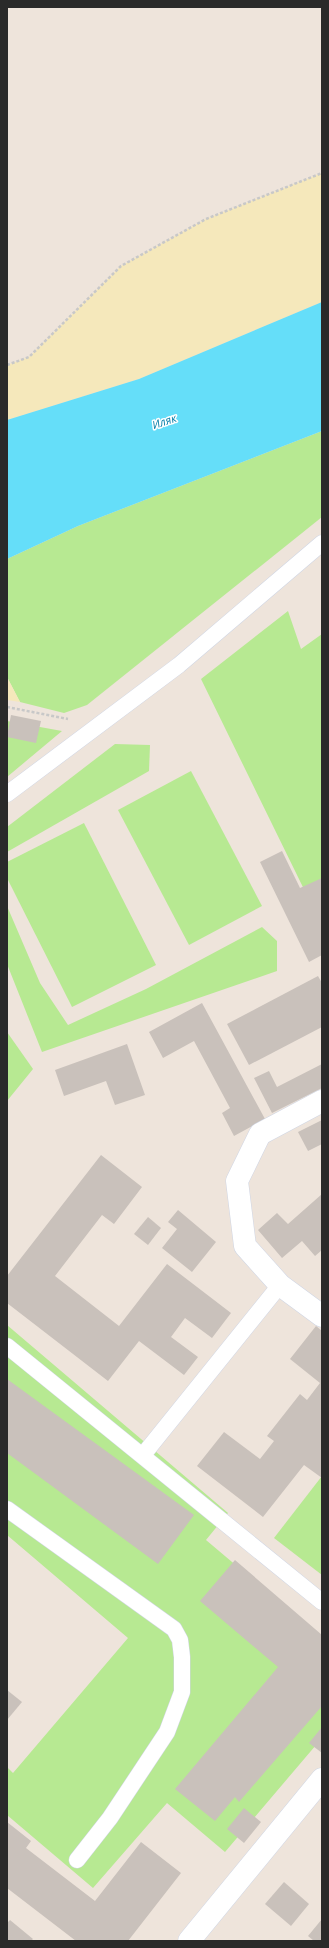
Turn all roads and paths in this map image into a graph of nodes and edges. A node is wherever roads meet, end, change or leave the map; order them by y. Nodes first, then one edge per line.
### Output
1 (322, 173) edge
2 (7, 365) edge
3 (322, 543) edge
4 (7, 707) edge
5 (98, 725) junction
6 (7, 794) edge
7 (322, 1101) edge
8 (280, 1285) junction
9 (322, 1316) edge
10 (7, 1346) edge
11 (143, 1455) junction
12 (7, 1509) edge
13 (322, 1602) edge
14 (322, 1779) edge
15 (77, 1860) dead end
16 (189, 1941) edge

1 - 2 path
3 - 5 lane
4 - 5 path
5 - 6 lane
7 - 8 street
8 - 9 street
8 - 11 lane
10 - 11 lane
11 - 13 lane
12 - 15 lane
14 - 16 street

